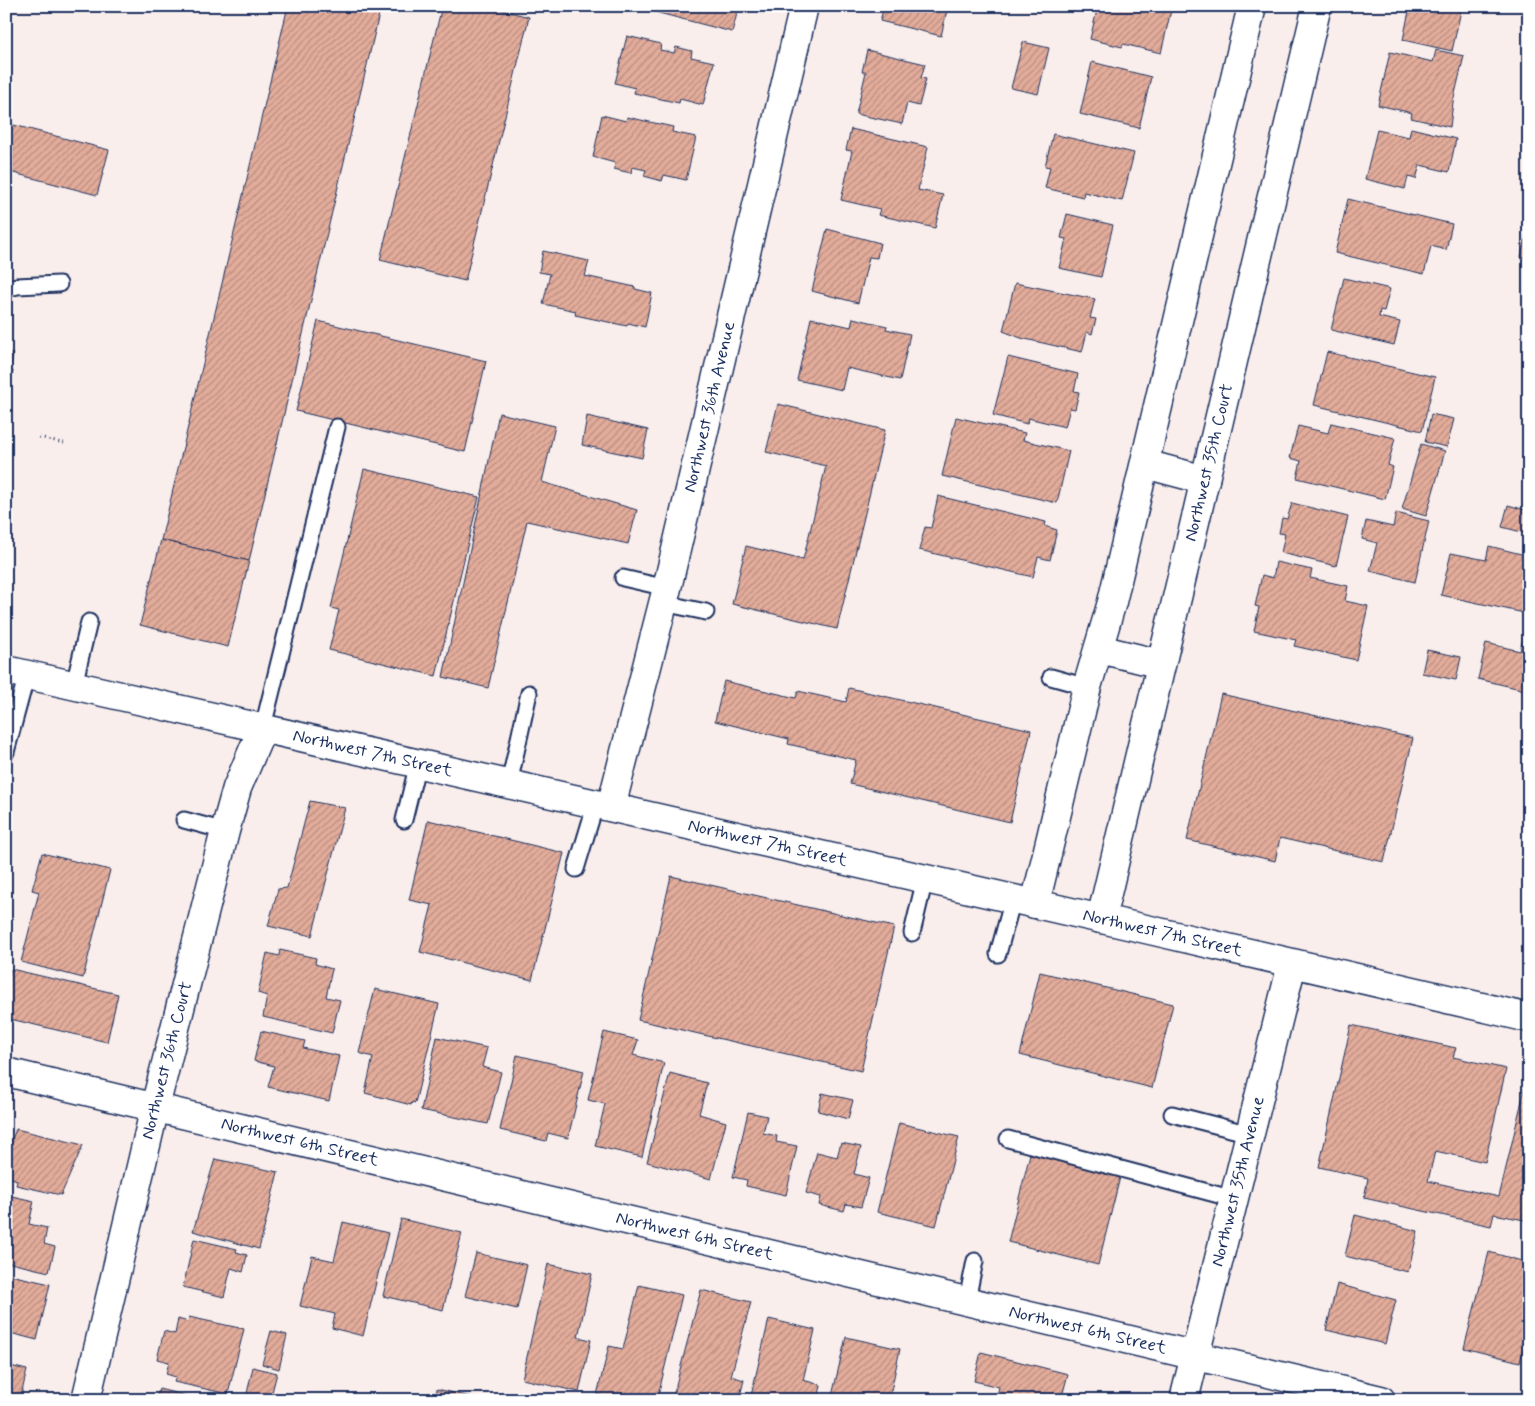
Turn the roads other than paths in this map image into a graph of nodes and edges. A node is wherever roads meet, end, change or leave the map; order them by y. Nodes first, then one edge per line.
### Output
1 (804, 6) edge
2 (1252, 6) edge
3 (1316, 6) edge
4 (59, 284) dead end
5 (6, 289) edge
6 (337, 427) dead end
7 (1145, 464) junction
8 (1205, 480) junction
9 (623, 578) dead end
10 (665, 596) junction
11 (706, 612) dead end
12 (89, 622) dead end
13 (1098, 649) junction
14 (1161, 664) junction
15 (17, 672) edge
16 (1051, 677) dead end
17 (74, 685) junction
18 (1087, 687) junction
19 (528, 693) dead end
20 (263, 728) junction
21 (6, 752) edge
22 (418, 763) junction
23 (509, 784) junction
24 (603, 805) junction
25 (184, 820) dead end
26 (404, 820) dead end
27 (225, 830) junction
28 (576, 869) dead end
29 (925, 879) junction
30 (1024, 901) junction
31 (1101, 919) junction
32 (912, 934) dead end
33 (998, 954) dead end
34 (1292, 964) junction
35 (1529, 1018) edge
36 (6, 1072) edge
37 (155, 1107) junction
38 (1172, 1114) dead end
39 (1250, 1134) junction
40 (1008, 1139) dead end
41 (1234, 1199) junction
42 (975, 1261) dead end
43 (967, 1300) junction
44 (1195, 1356) junction
45 (86, 1400) edge
46 (1184, 1400) edge
47 (1382, 1400) edge

1 - 10 street, Northwest 36th Avenue
2 - 7 street
3 - 8 street, Northwest 35th Court
4 - 5 lane
6 - 20 lane
7 - 8 street
7 - 13 street
8 - 14 street, Northwest 35th Court
9 - 10 lane
10 - 11 lane
10 - 24 street, Northwest 36th Avenue
12 - 17 lane
13 - 14 street
13 - 18 street
14 - 31 street, Northwest 35th Court
15 - 17 street, Northwest 7th Street
15 - 21 lane
16 - 18 lane
17 - 20 street, Northwest 7th Street
18 - 30 street
19 - 23 lane
20 - 22 street, Northwest 7th Street
20 - 27 street, Northwest 36th Court
22 - 23 street, Northwest 7th Street
22 - 26 lane
23 - 24 street, Northwest 7th Street
24 - 28 lane
24 - 29 street, Northwest 7th Street
25 - 27 lane
27 - 37 street, Northwest 36th Court
29 - 30 street, Northwest 7th Street
29 - 32 lane
30 - 31 street, Northwest 7th Street
30 - 33 lane
31 - 34 street, Northwest 7th Street
34 - 35 street, Northwest 7th Street
34 - 39 street, Northwest 35th Avenue
36 - 37 street, Northwest 6th Street
37 - 43 street, Northwest 6th Street
37 - 45 street, Northwest 36th Court
38 - 39 lane
39 - 41 street, Northwest 35th Avenue
40 - 41 lane
41 - 44 street, Northwest 35th Avenue
42 - 43 lane
43 - 44 street, Northwest 6th Street
44 - 46 street, Northwest 35th Avenue
44 - 47 street, Northwest 6th Street

